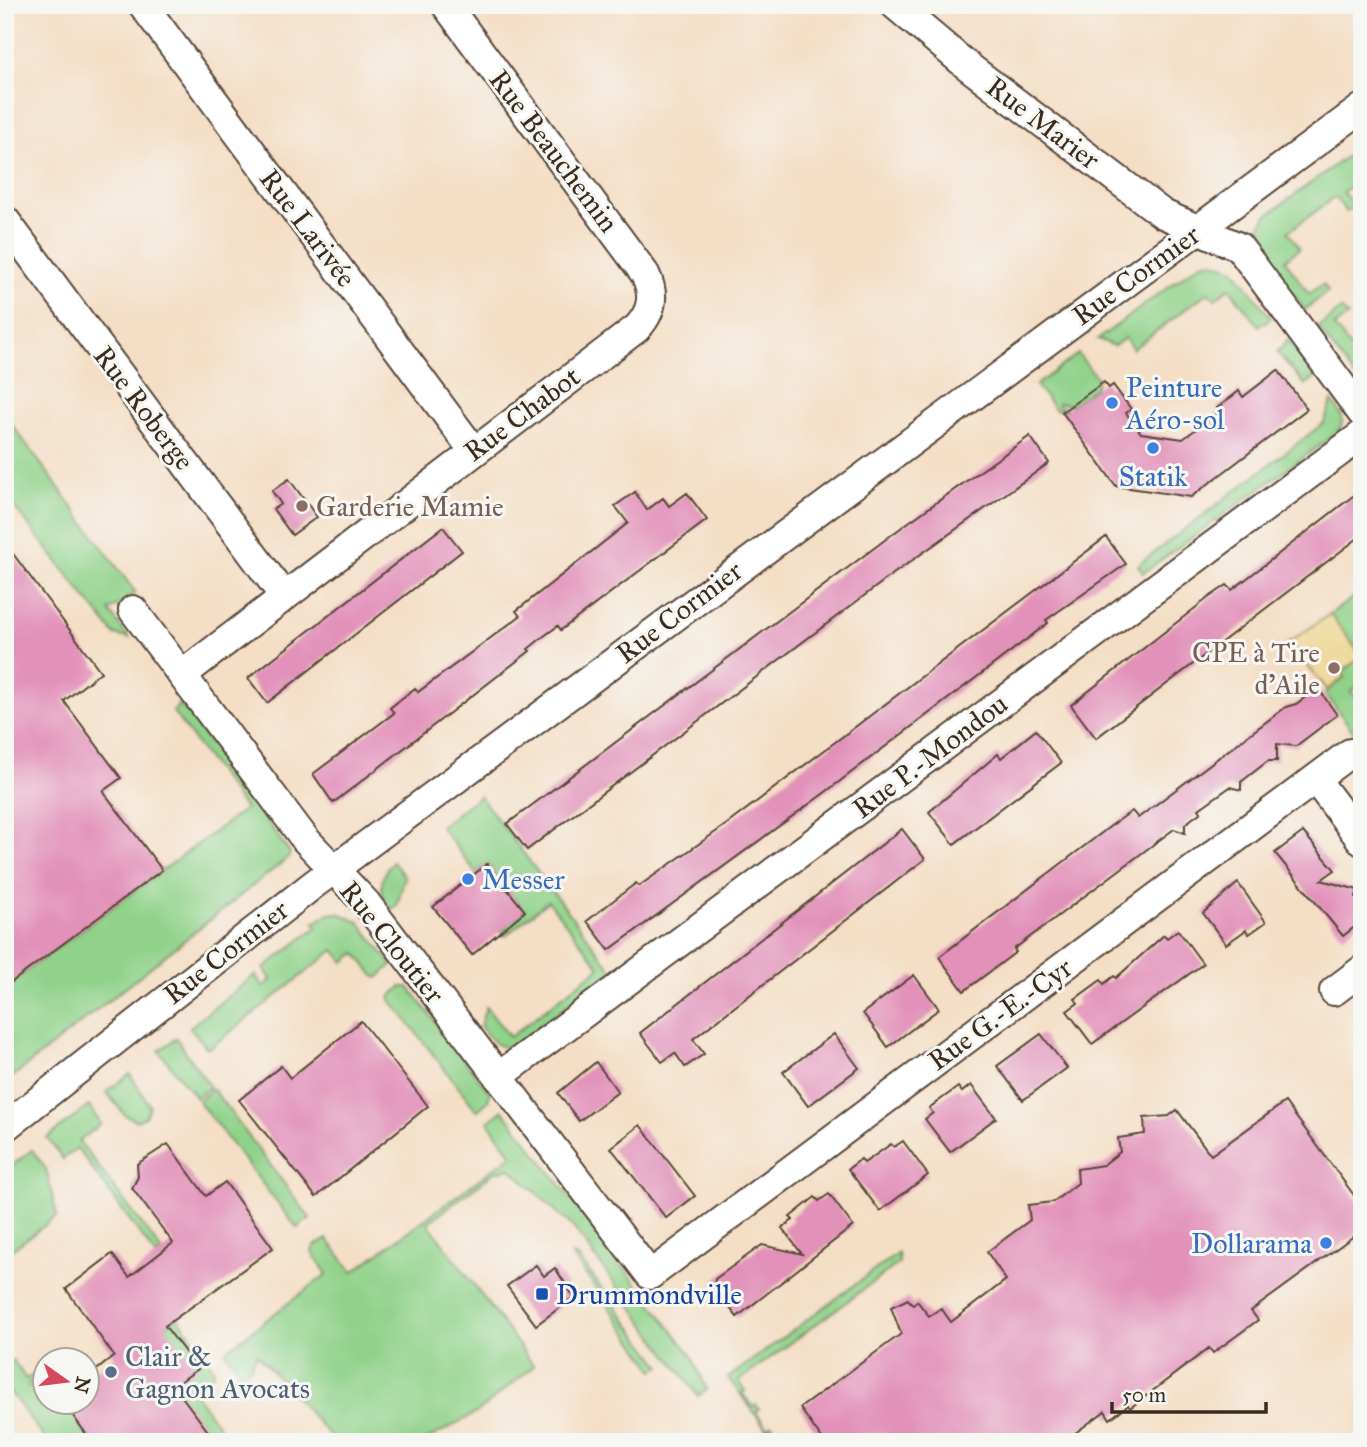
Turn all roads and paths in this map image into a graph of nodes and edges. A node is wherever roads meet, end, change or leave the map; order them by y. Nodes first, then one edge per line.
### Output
1 (143, 5) edge
2 (446, 5) edge
3 (895, 5) edge
4 (1362, 108) edge
5 (5, 220) edge
6 (1198, 230) junction
7 (652, 301) joint
8 (1362, 413) edge
9 (1362, 435) edge
10 (473, 450) junction
11 (283, 595) junction
12 (133, 610) dead end
13 (183, 674) junction
14 (1350, 753) dead end
15 (1316, 779) junction
16 (1362, 841) edge
17 (333, 870) junction
18 (1362, 970) edge
19 (1334, 991) dead end
20 (498, 1077) junction
21 (5, 1127) edge
22 (650, 1275) joint

1 - 10 street, Rue Larivée
2 - 7 street, Rue Beauchemin
3 - 6 street, Rue Marier
4 - 6 street, Rue Cormier
5 - 11 street, Rue Roberge
6 - 8 street, Rue Marier
6 - 17 street, Rue Cormier
7 - 10 street, Rue Chabot
9 - 20 street, Rue P.-Mondou
10 - 11 street, Rue Chabot
11 - 13 street, Rue Chabot
12 - 13 street, Rue Cloutier
13 - 17 street, Rue Cloutier
14 - 15 street, Rue G.-E.-Cyr
15 - 16 street
15 - 22 street, Rue G.-E.-Cyr
17 - 20 street, Rue Cloutier
17 - 21 street, Rue Cormier
18 - 19 street
20 - 22 street, Rue Cloutier

